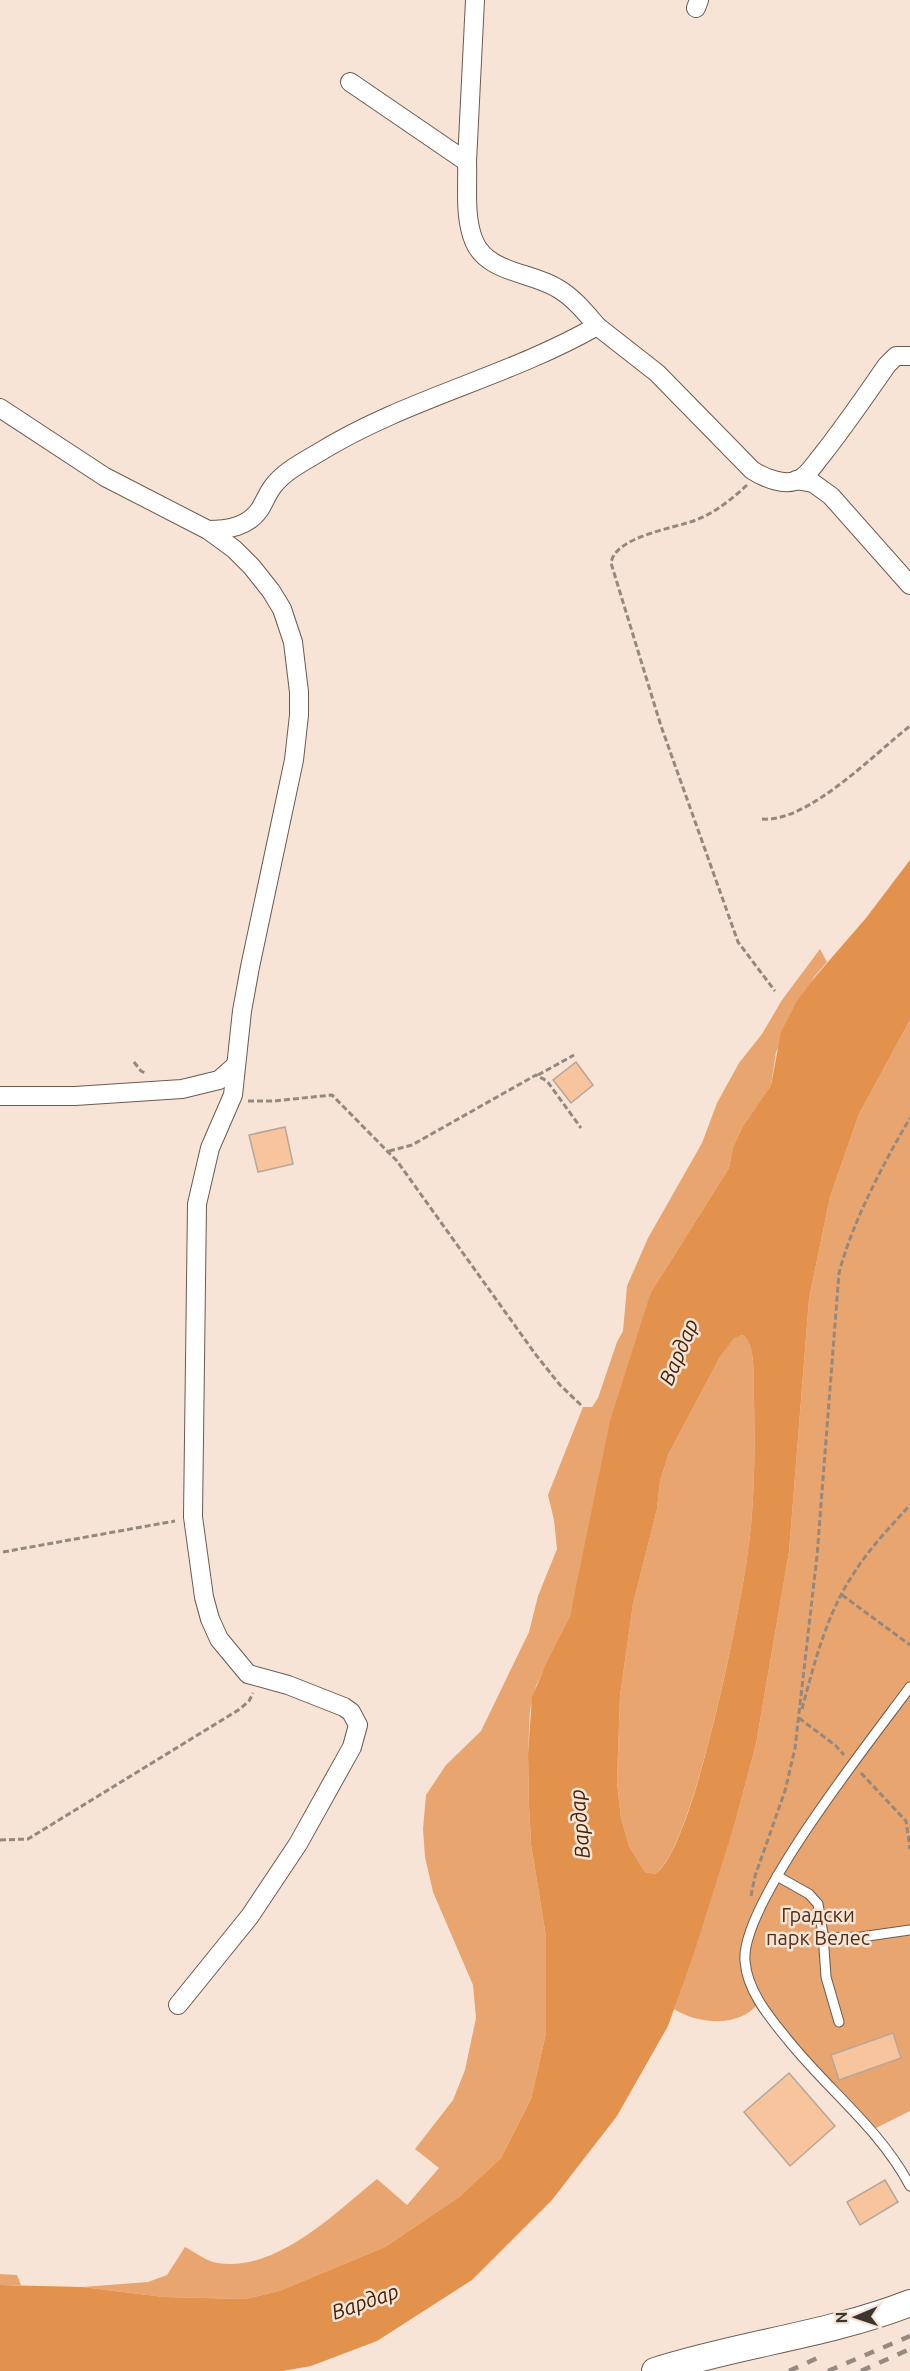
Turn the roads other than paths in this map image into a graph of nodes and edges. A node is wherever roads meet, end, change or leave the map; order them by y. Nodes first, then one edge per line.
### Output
1 (475, 0) edge
2 (350, 82) dead end
3 (467, 162) junction
4 (597, 326) junction
5 (910, 356) edge
6 (0, 408) edge
7 (796, 480) junction
8 (207, 530) junction
9 (910, 585) edge
10 (236, 1065) junction
11 (0, 1096) edge
12 (910, 1688) edge
13 (777, 1876) junction
14 (910, 1930) edge
15 (824, 1938) junction
16 (178, 2005) dead end
17 (839, 2022) dead end
18 (910, 2186) edge
19 (910, 2302) edge
20 (655, 2371) edge

1 - 3 street
2 - 3 street
3 - 4 street
4 - 7 street
4 - 8 street
5 - 7 street
6 - 8 street
7 - 9 street
8 - 10 street
10 - 11 street
10 - 16 street
12 - 13 lane
13 - 15 lane
13 - 18 lane
14 - 15 lane
15 - 17 lane
19 - 20 main road

